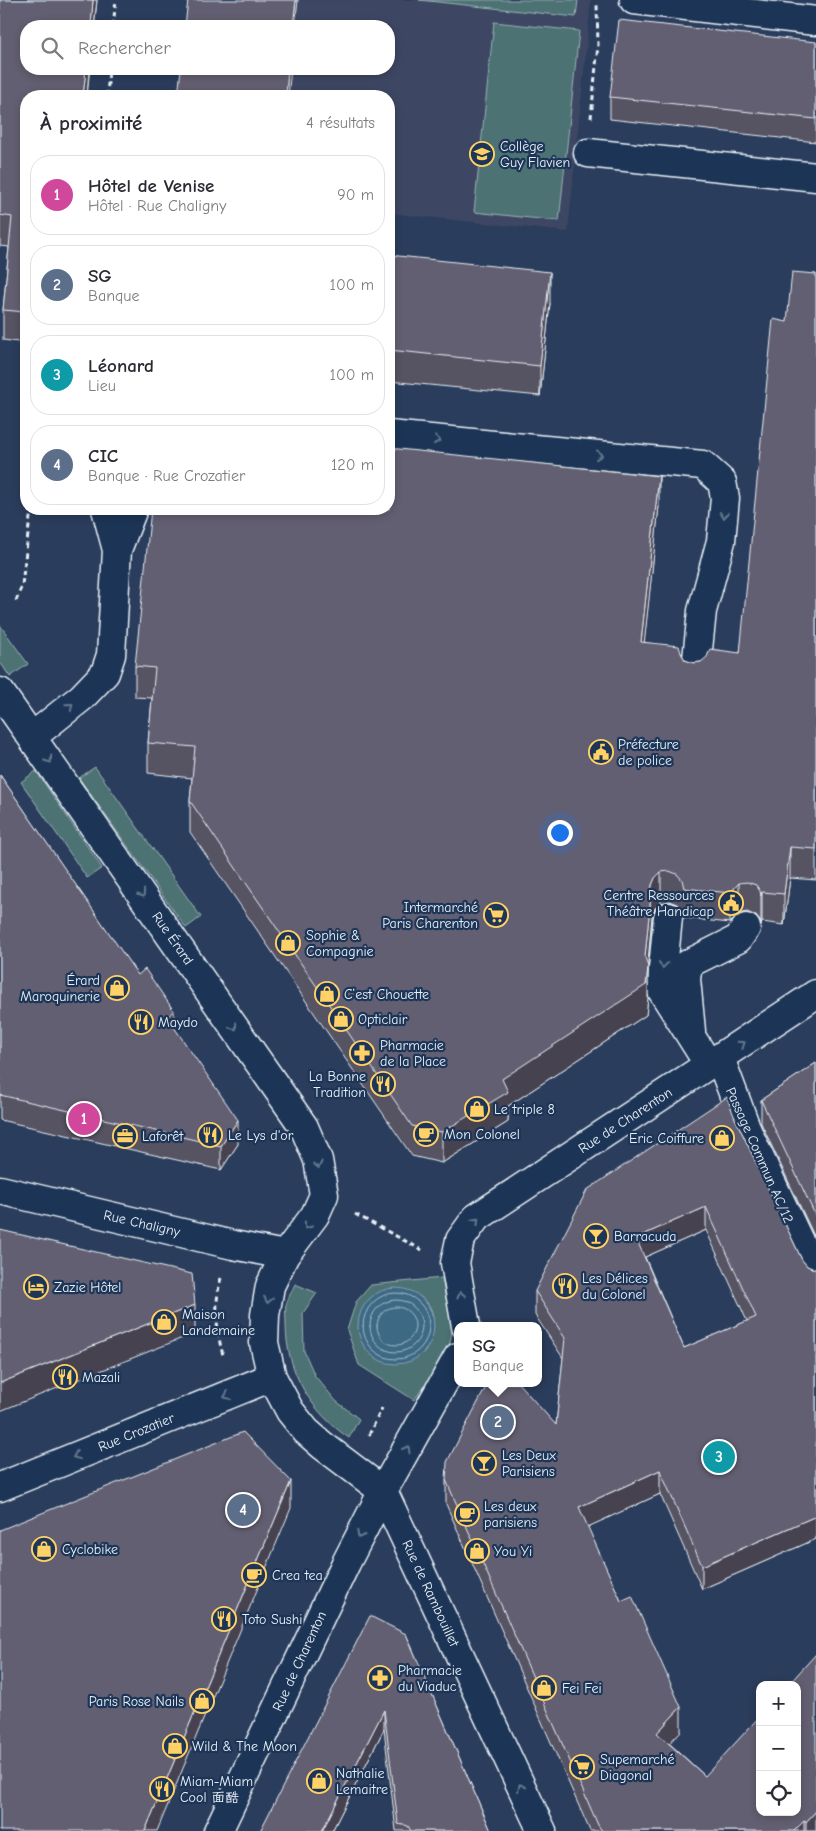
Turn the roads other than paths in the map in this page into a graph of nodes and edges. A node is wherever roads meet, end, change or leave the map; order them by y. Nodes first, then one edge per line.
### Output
1 (634, 0) edge
2 (816, 21) edge
3 (588, 153) road end
4 (816, 177) edge
5 (395, 436) edge
6 (108, 515) edge
7 (130, 515) edge
8 (117, 550) junction
9 (695, 678) edge
10 (5, 709) edge
11 (32, 737) junction
12 (668, 917) dead end
13 (746, 928) dead end
14 (816, 994) edge
15 (692, 1037) junction
16 (714, 1062) junction
17 (0, 1190) edge
18 (285, 1255) junction
19 (816, 1277) edge
20 (465, 1322) edge
21 (454, 1364) edge
22 (272, 1377) junction
23 (0, 1487) edge
24 (383, 1492) junction
25 (218, 1831) edge
26 (542, 1831) edge

1 - 2 street
3 - 4 street
5 -> 9 street
6 - 8 street
7 - 8 street
11 -> 8 street
10 - 11 street, Rue Érard
11 -> 18 street, Rue Érard
12 -> 15 street, Passage Commun AC/12
13 - 15 street
16 -> 14 street, Rue de Charenton
15 - 16 street, Passage Commun AC/12
16 - 19 street, Passage Commun AC/12
20 -> 16 street, Rue de Charenton
17 - 18 street, Rue Chaligny
18 -> 22 street
24 -> 21 street, Rue de Charenton
22 -> 23 street, Rue Crozatier
22 - 24 street
24 -> 25 street, Rue de Charenton
26 -> 24 street, Rue de Rambouillet

